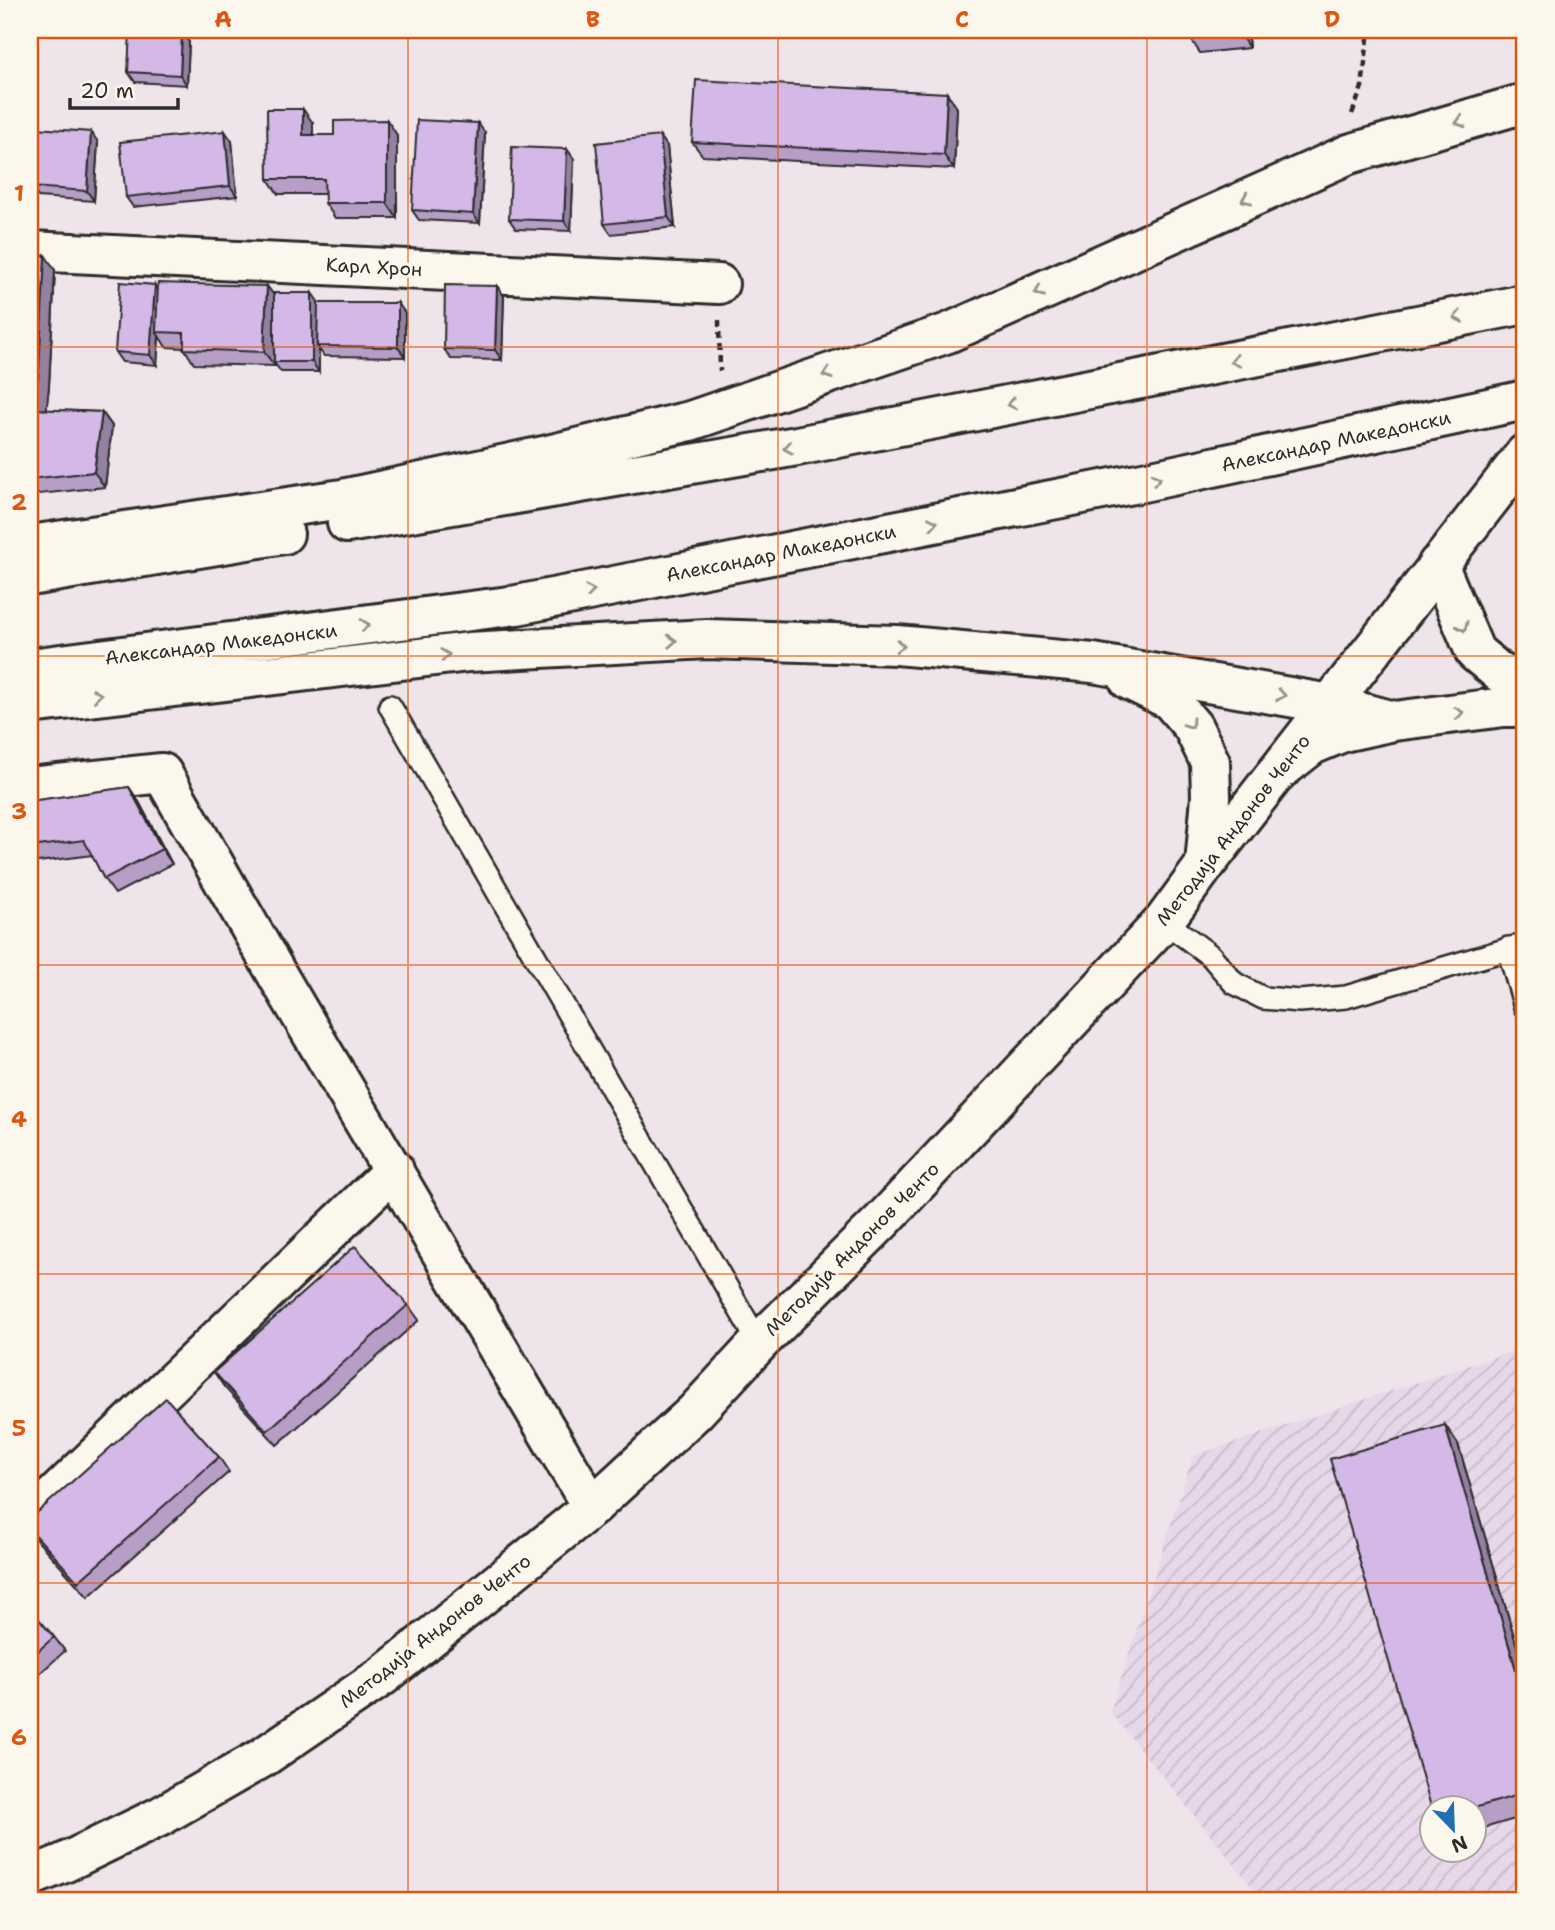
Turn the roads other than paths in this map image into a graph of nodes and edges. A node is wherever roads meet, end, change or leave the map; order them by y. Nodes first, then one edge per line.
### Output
1 (1525, 103) edge
2 (30, 251) edge
3 (719, 284) road end
4 (1525, 304) edge
5 (1525, 400) edge
6 (1525, 454) edge
7 (30, 545) edge
8 (1438, 564) junction
9 (30, 576) edge
10 (1093, 663) junction
11 (30, 668) edge
12 (1525, 686) edge
13 (30, 704) edge
14 (1330, 704) junction
15 (390, 706) dead end
16 (1525, 707) edge
17 (1394, 721) junction
18 (1279, 772) junction
19 (30, 787) edge
20 (1205, 865) junction
21 (1164, 921) junction
22 (1516, 946) edge
23 (1525, 1007) edge
24 (394, 1170) junction
25 (759, 1343) junction
26 (592, 1507) junction
27 (30, 1519) edge
28 (30, 1877) edge

1 -> 7 street
2 - 3 street, Карл Хрон
4 -> 9 street
11 -> 5 street, Александар Македонски
6 - 8 street, Методија Андонов Ченто
8 -> 12 street
8 - 14 street, Методија Андонов Ченто
13 -> 10 street
10 -> 14 street
10 -> 20 street
14 - 17 street
14 - 18 street, Методија Андонов Ченто
15 - 25 lane
17 -> 16 street
17 - 18 street
18 - 20 street, Методија Андонов Ченто
19 - 24 street
20 - 21 street, Методија Андонов Ченто
21 - 22 lane
21 - 25 street, Методија Андонов Ченто
22 - 23 lane
24 - 26 street
24 - 27 street
25 - 26 street, Методија Андонов Ченто
26 - 28 street, Методија Андонов Ченто

